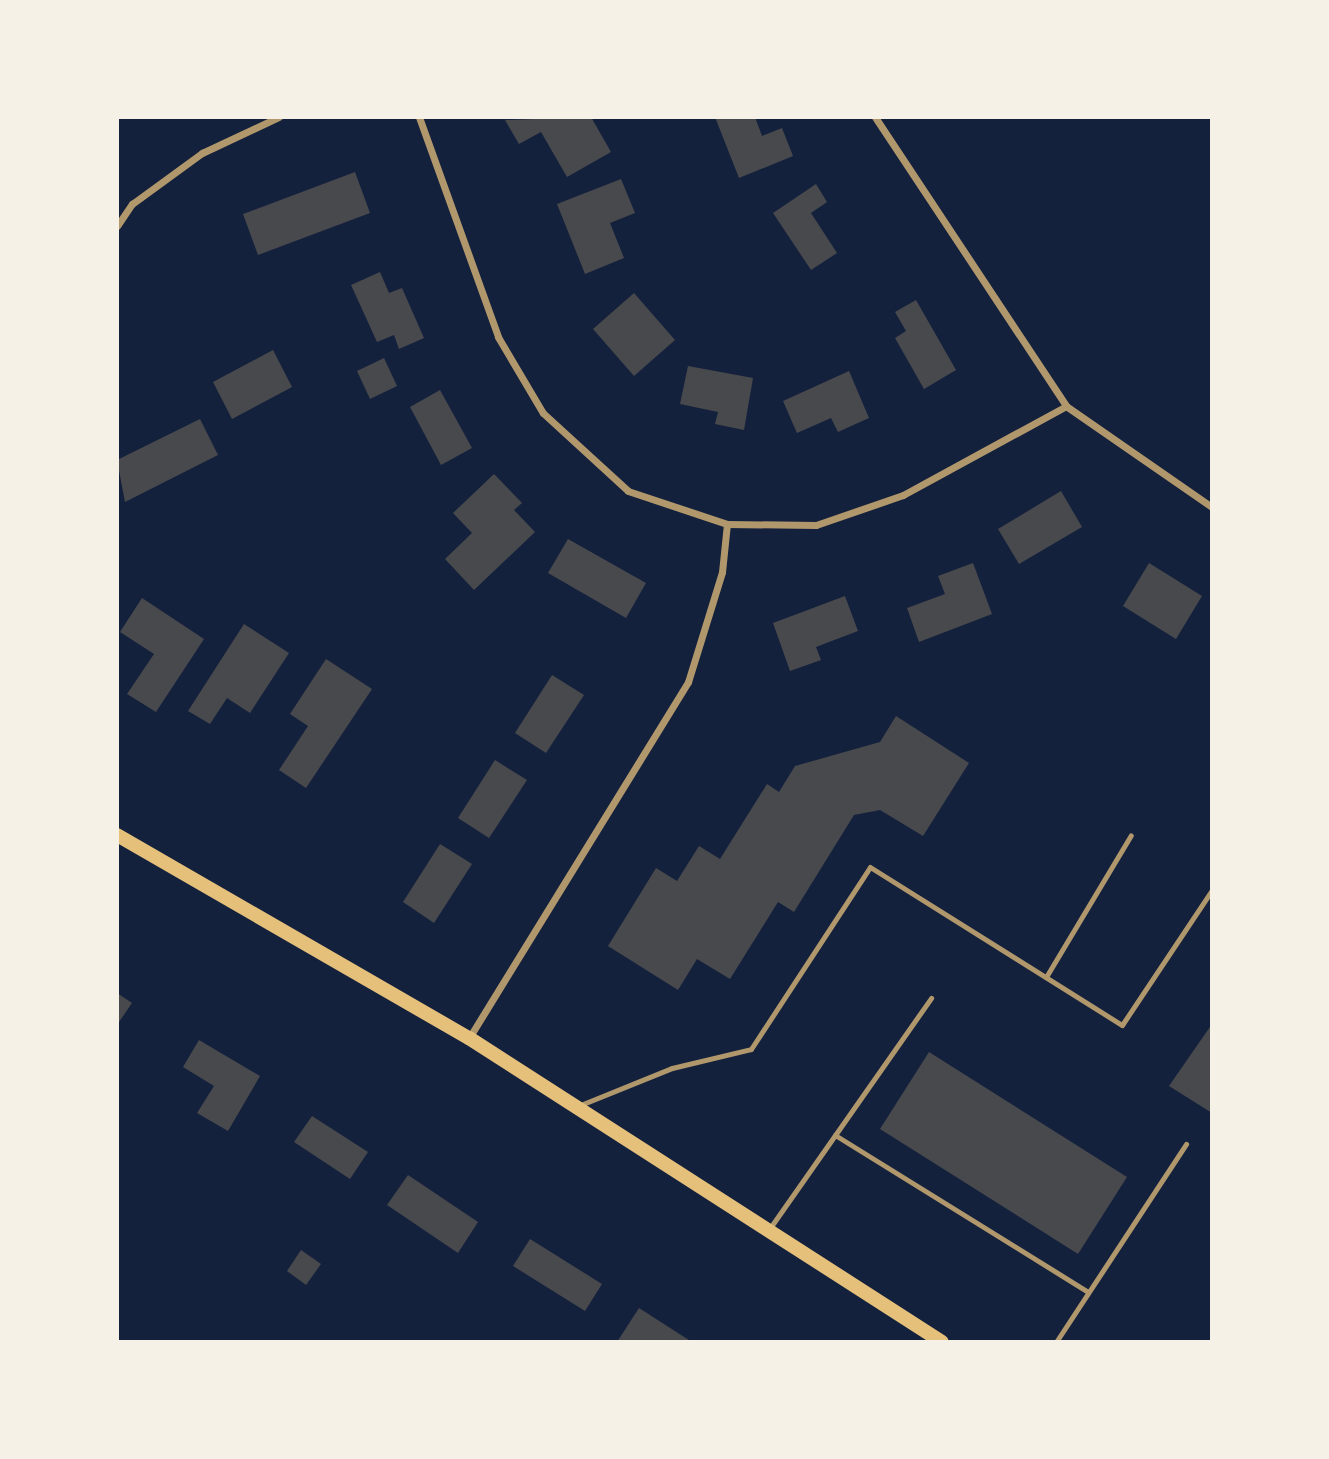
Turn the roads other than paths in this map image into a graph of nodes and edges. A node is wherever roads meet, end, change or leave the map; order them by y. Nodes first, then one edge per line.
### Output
1 (279, 117) edge
2 (419, 117) edge
3 (876, 117) edge
4 (117, 226) edge
5 (1066, 406) junction
6 (1212, 507) edge
7 (726, 524) junction
8 (117, 835) edge
9 (1131, 835) dead end
10 (1212, 890) edge
11 (1046, 977) junction
12 (931, 998) dead end
13 (468, 1038) junction
14 (575, 1107) junction
15 (835, 1135) junction
16 (1186, 1144) dead end
17 (768, 1230) junction
18 (1088, 1293) junction
19 (942, 1342) edge
20 (1056, 1342) edge

1 - 4 street
2 - 7 street
3 - 5 street
5 - 6 street
5 - 7 street
7 - 13 street
8 - 13 main road
9 - 11 lane
10 - 11 lane
11 - 14 lane
12 - 15 lane
13 - 14 main road
14 - 17 main road
15 - 17 lane
15 - 18 lane
16 - 18 lane
17 - 19 main road
18 - 20 lane

